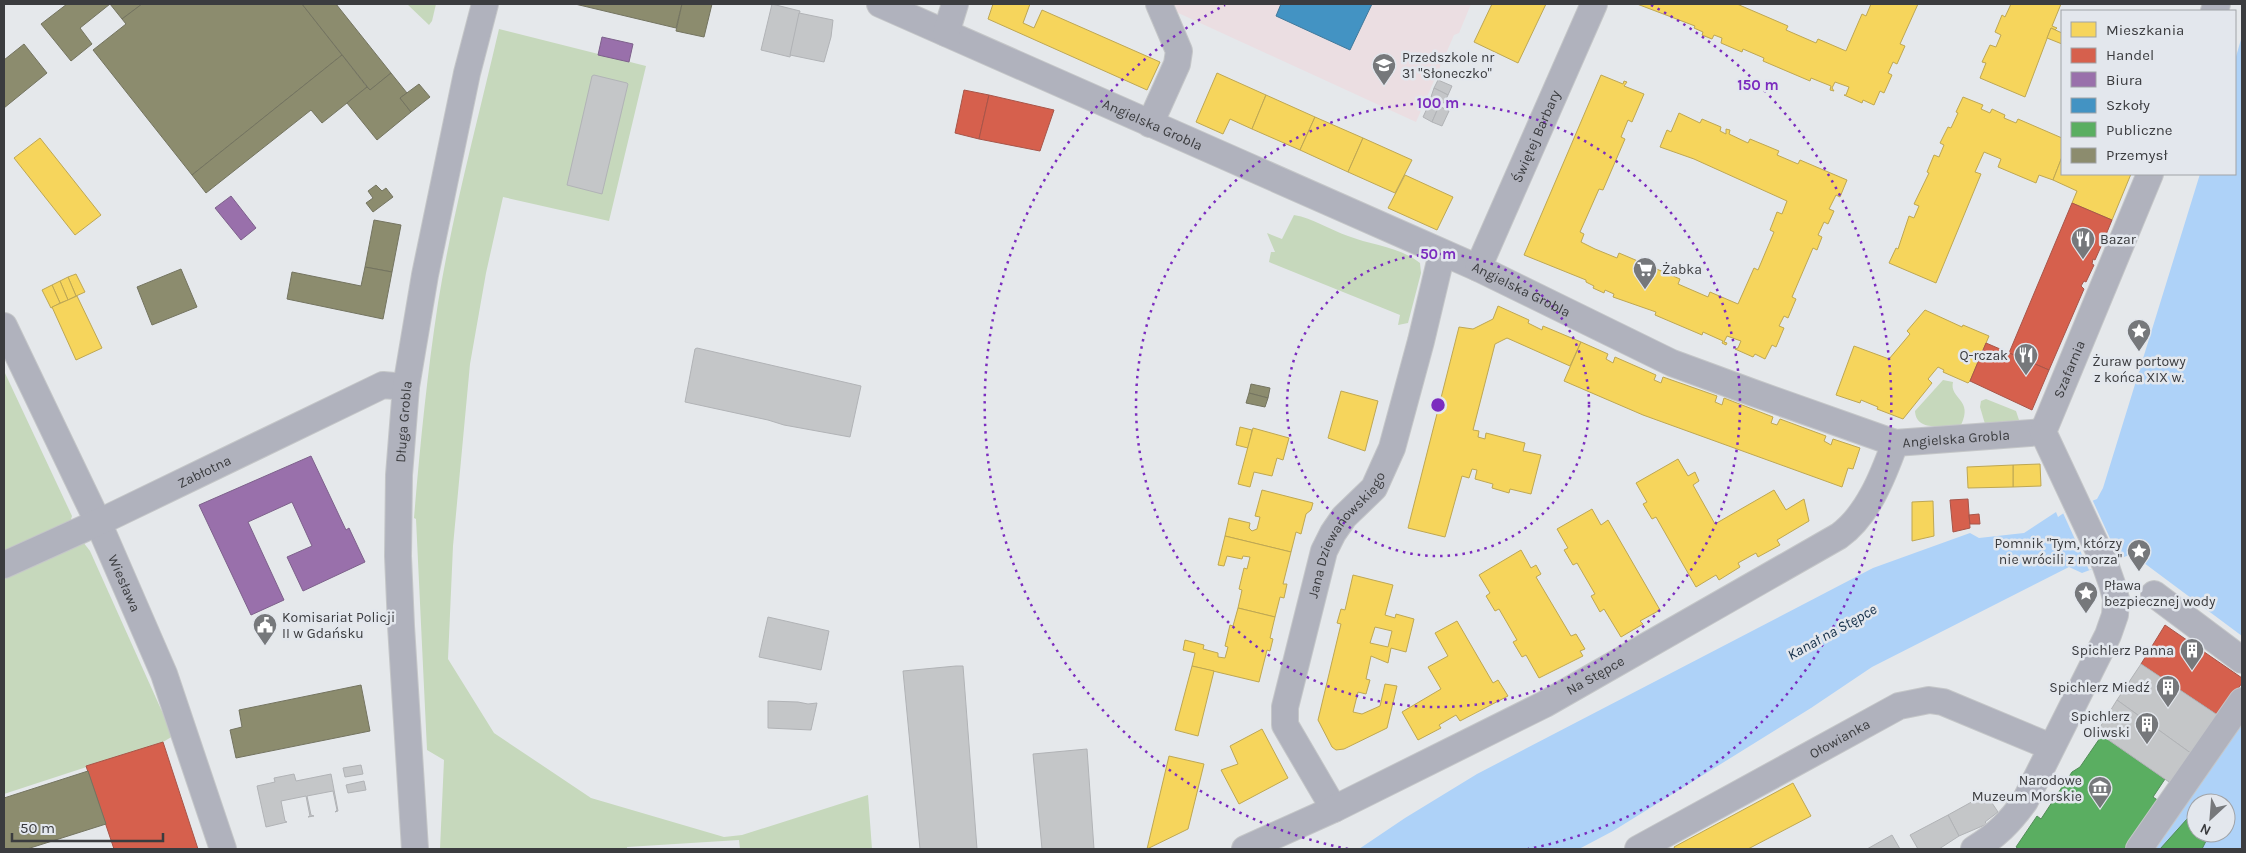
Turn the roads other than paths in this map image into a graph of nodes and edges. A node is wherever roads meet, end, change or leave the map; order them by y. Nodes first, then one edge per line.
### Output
1 (485, 4) edge
2 (880, 4) edge
3 (956, 4) edge
4 (1158, 4) edge
5 (1594, 4) edge
6 (946, 33) junction
7 (1150, 124) junction
8 (2150, 175) edge
9 (1442, 253) junction
10 (1478, 268) junction
11 (4, 326) edge
12 (406, 386) junction
13 (2043, 432) junction
14 (1895, 443) junction
15 (98, 522) junction
16 (4, 565) edge
17 (2242, 645) edge
18 (2242, 660) edge
19 (2242, 701) edge
20 (2051, 747) junction
21 (1334, 809) junction
22 (223, 849) edge
23 (415, 849) edge
24 (1245, 849) edge
25 (1638, 849) edge
26 (1974, 849) edge
27 (2139, 849) edge

1 - 12 street, Długa Grobla
2 - 6 street, Angielska Grobla
3 - 6 street
4 - 7 street
5 - 10 street, Świętej Barbary
6 - 7 street, Angielska Grobla
7 - 9 street, Angielska Grobla
8 - 13 street, Szafarnia
9 - 10 street, Angielska Grobla
9 - 21 street, Jana Dziewanowskiego
10 - 14 street, Angielska Grobla
11 - 15 street, Wiesława
12 - 15 street, Zabłotna
12 - 23 street, Długa Grobla
13 - 14 street, Angielska Grobla
13 - 20 street
14 - 21 street, Na Stępce
15 - 16 street, Zabłotna
15 - 22 street, Wiesława
17 - 18 street
19 - 27 street
20 - 25 street, Ołowianka
20 - 26 street
21 - 24 street, Na Stępce

